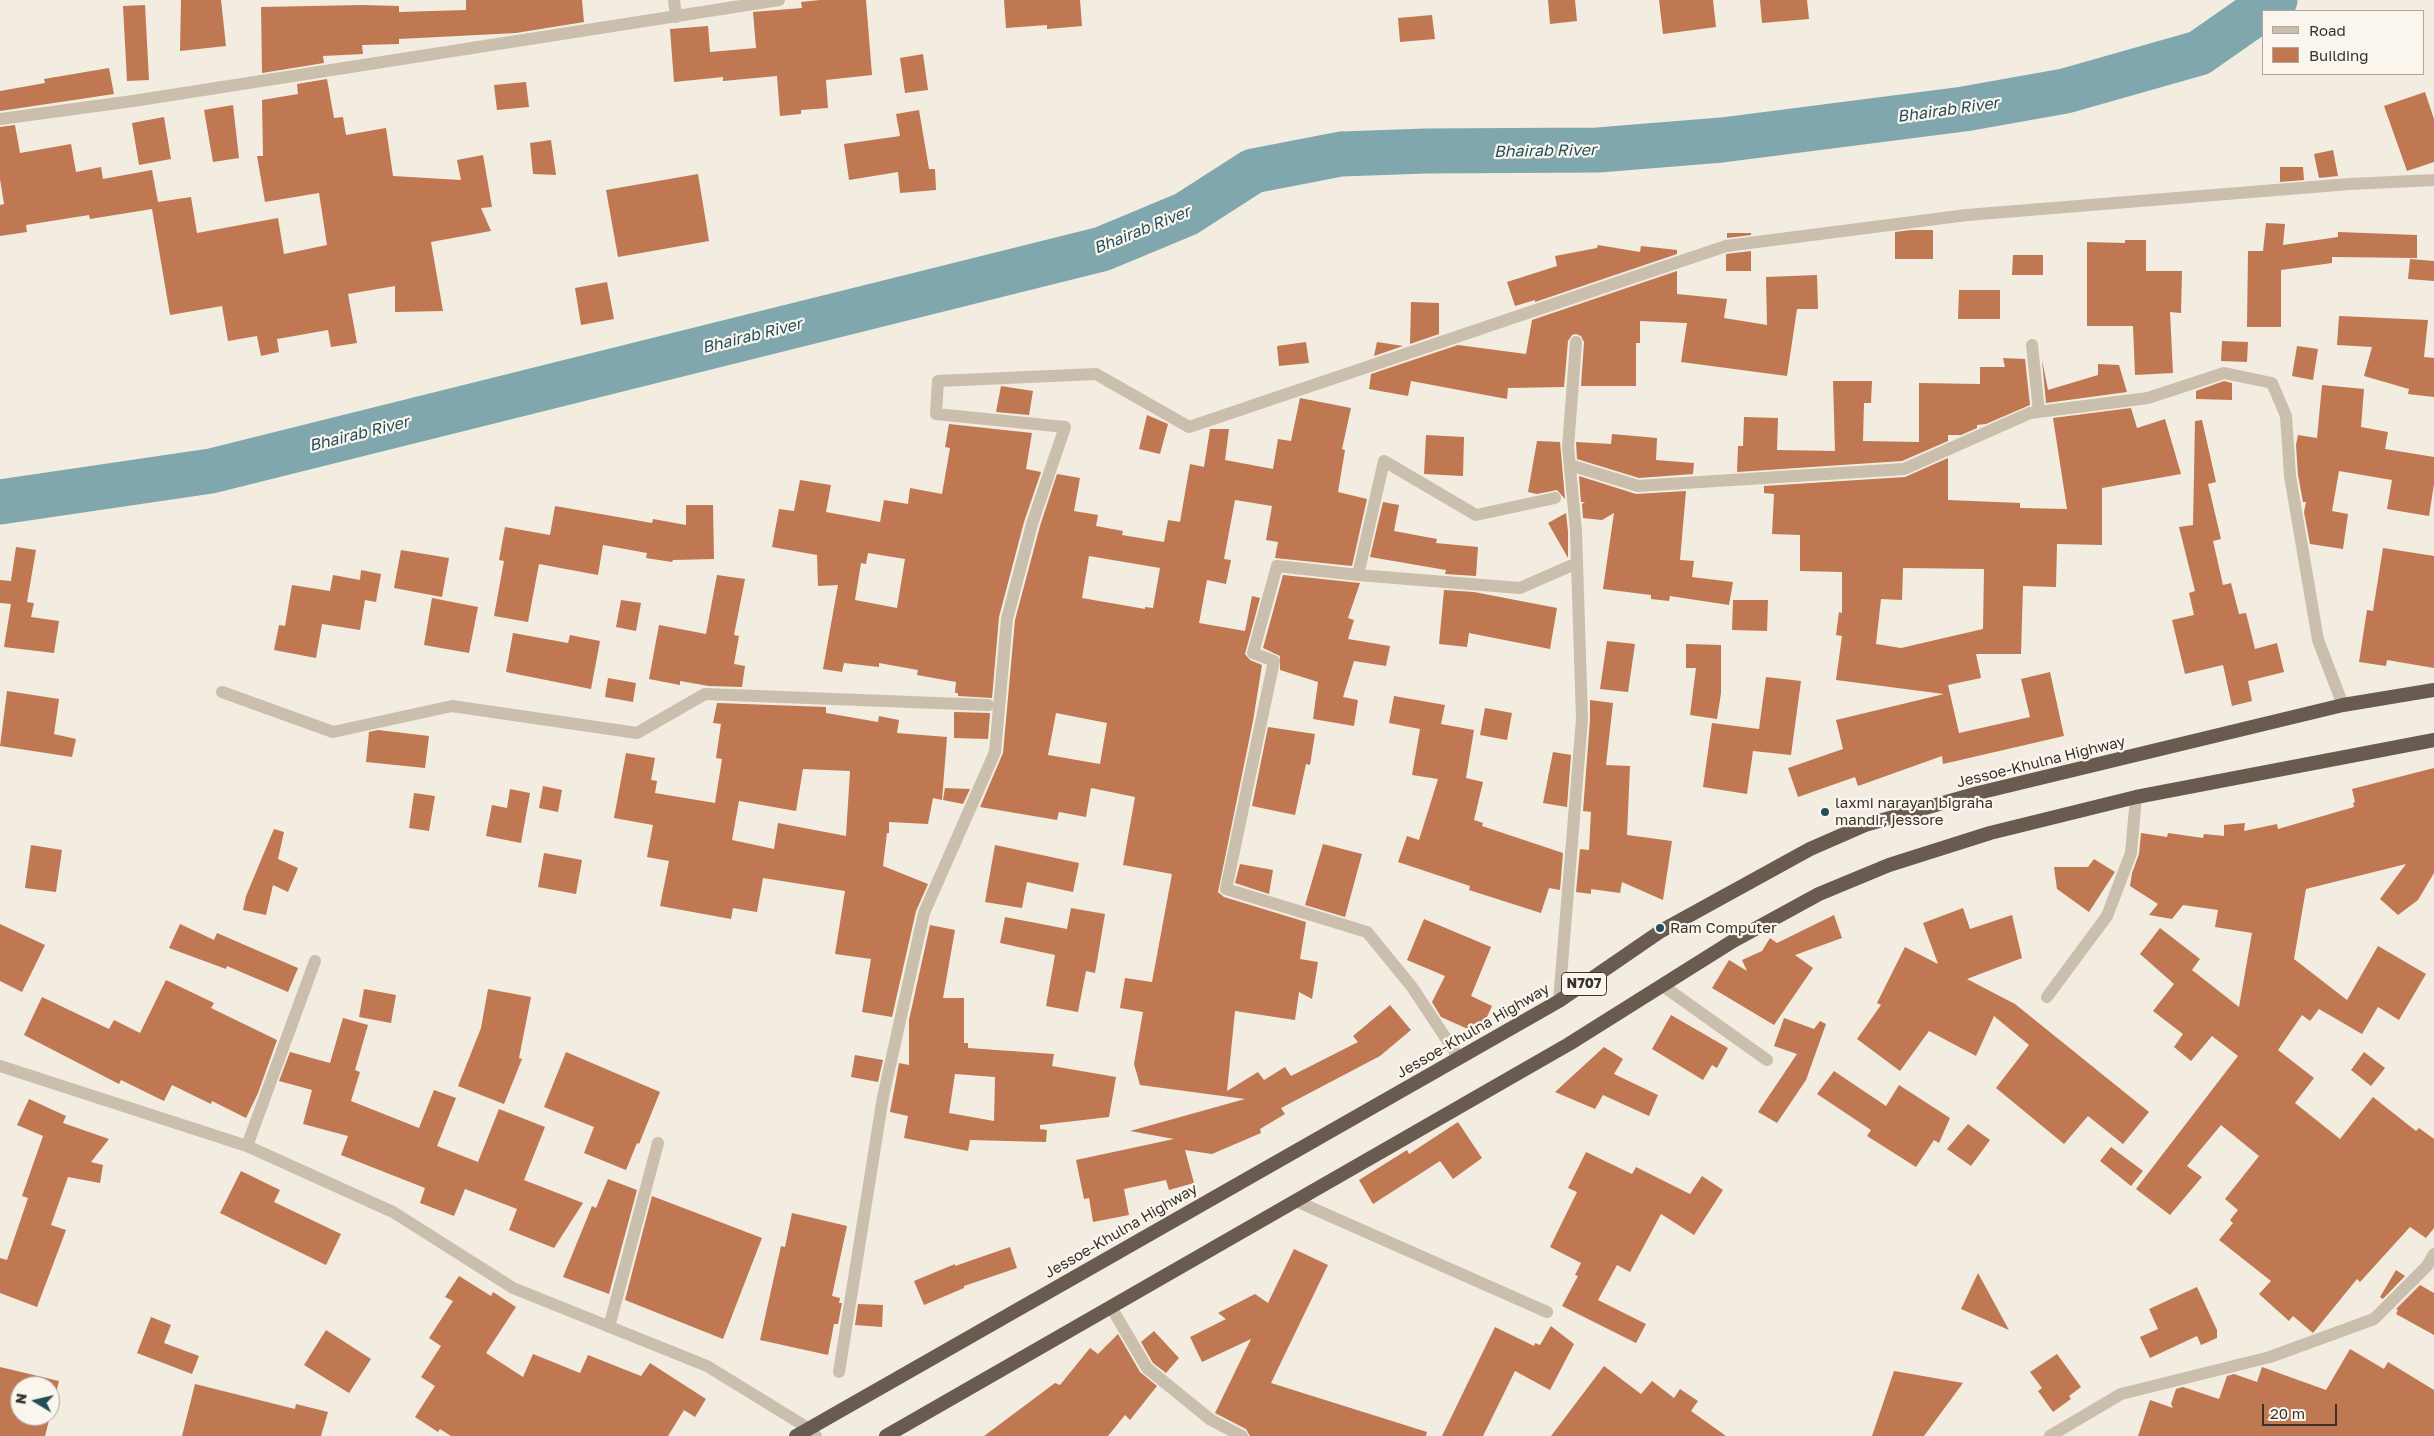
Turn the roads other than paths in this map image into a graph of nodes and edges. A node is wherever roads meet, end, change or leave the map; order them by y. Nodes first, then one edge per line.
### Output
1 (674, 0) edge
2 (779, 0) edge
3 (676, 17) junction
4 (0, 119) edge
5 (2434, 180) edge
6 (1576, 342) dead end
7 (2032, 345) dead end
8 (2039, 412) junction
9 (1570, 465) junction
10 (1555, 498) dead end
11 (1577, 563) junction
12 (1358, 575) junction
13 (2434, 690) edge
14 (222, 692) dead end
15 (988, 705) dead end
16 (2343, 705) junction
17 (2434, 740) edge
18 (2136, 797) junction
19 (315, 961) dead end
20 (1663, 986) junction
21 (2046, 997) dead end
22 (1559, 1001) junction
23 (1459, 1058) junction
24 (1767, 1060) dead end
25 (0, 1066) edge
26 (658, 1143) dead end
27 (247, 1146) junction
28 (1296, 1201) junction
29 (2434, 1254) edge
30 (1111, 1307) junction
31 (1547, 1312) dead end
32 (609, 1327) junction
33 (839, 1372) dead end
34 (807, 1433) edge
35 (886, 1436) edge
36 (1242, 1436) edge
37 (2050, 1436) edge

1 - 3 street
2 - 3 street
3 - 4 street
5 - 33 street
6 - 9 street
7 - 8 street
8 - 9 street
8 - 16 street
9 - 11 street
10 - 12 street
11 - 12 street
11 - 22 street
12 - 23 street
13 - 16 highway, Jessoe-Khulna Highway / N707
14 - 15 street
16 - 22 highway, Jessoe-Khulna Highway / N707
17 - 18 highway, N707
18 - 20 highway, N707
18 - 21 street
19 - 27 street
20 - 24 street
20 - 28 highway, N707
22 - 23 highway, Jessoe-Khulna Highway / N707
23 - 34 highway, Jessoe-Khulna Highway / N707
25 - 27 street
26 - 32 street
27 - 32 street
28 - 30 highway, N707
28 - 31 street
29 - 37 street
30 - 35 highway, N707
30 - 36 street
32 - 34 street

